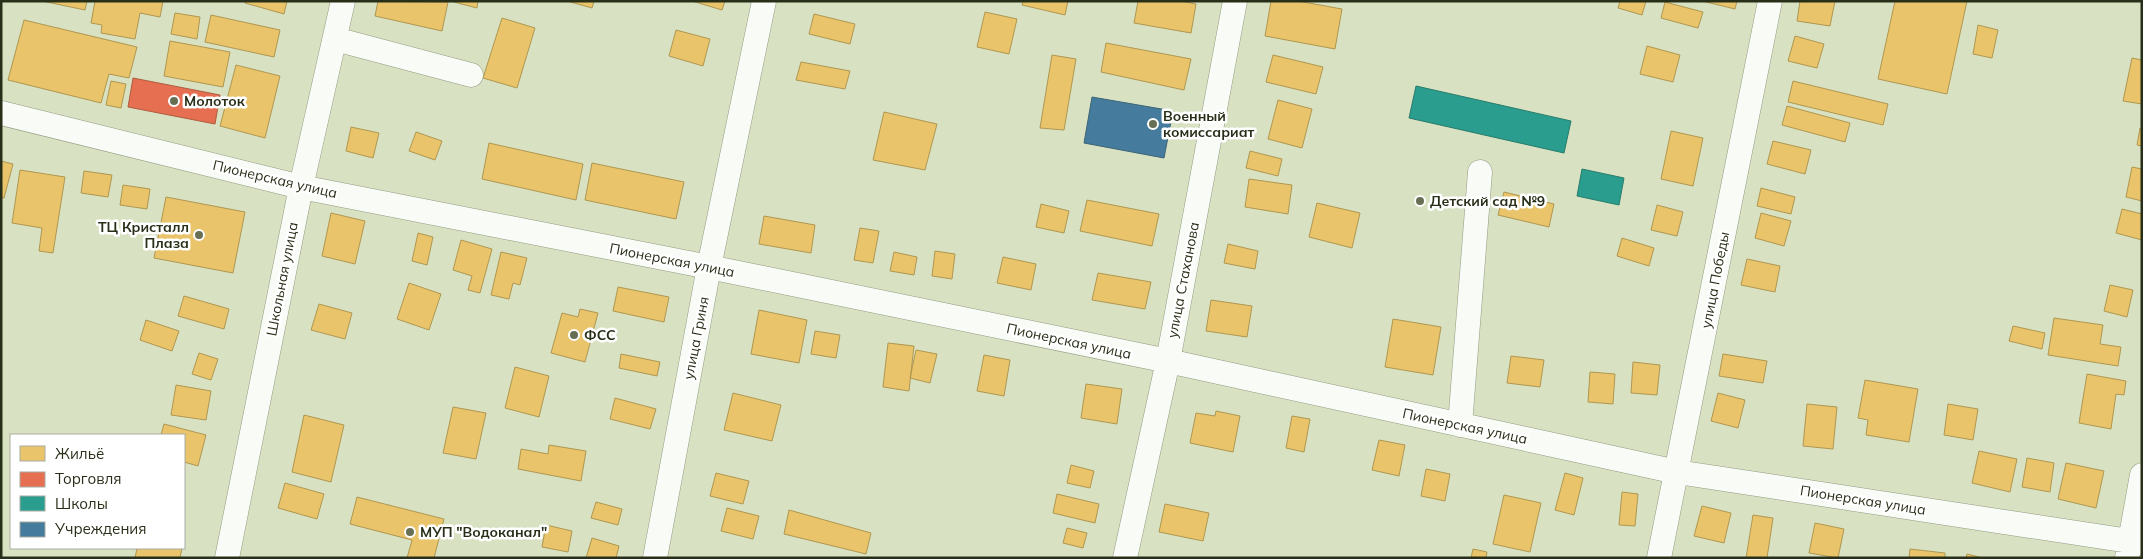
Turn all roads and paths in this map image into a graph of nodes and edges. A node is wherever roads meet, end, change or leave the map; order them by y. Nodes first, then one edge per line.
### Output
1 (343, 1) edge
2 (764, 1) edge
3 (1236, 1) edge
4 (1770, 1) edge
5 (335, 39) junction
6 (471, 75) dead end
7 (1, 113) edge
8 (1480, 172) dead end
9 (301, 187) junction
10 (709, 267) junction
11 (1168, 361) junction
12 (1460, 425) junction
13 (1677, 472) junction
14 (2142, 475) edge
15 (2133, 547) edge
16 (227, 558) edge
17 (655, 558) edge
18 (1125, 558) edge
19 (1659, 558) edge

1 - 5 street, Школьная улица
2 - 10 street, улица Гриня
3 - 11 street, улица Стаханова
4 - 13 street, улица Победы
5 - 6 street
5 - 9 street, Школьная улица
7 - 9 street, Пионерская улица
8 - 12 street
9 - 10 street, Пионерская улица
9 - 16 street, Школьная улица
10 - 11 street, Пионерская улица
10 - 17 street, улица Гриня
11 - 12 street, Пионерская улица
11 - 18 street, улица Стаханова
12 - 13 street, Пионерская улица
13 - 15 street, Пионерская улица
13 - 19 street, улица Победы
14 - 15 street

